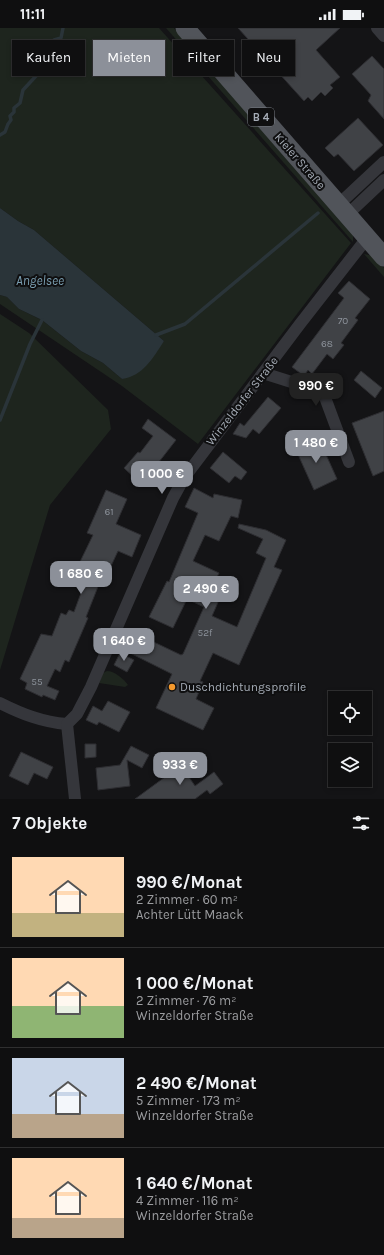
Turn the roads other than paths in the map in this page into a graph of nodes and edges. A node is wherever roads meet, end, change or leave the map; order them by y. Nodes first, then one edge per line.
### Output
1 (185, 28) edge
2 (377, 28) edge
3 (384, 36) edge
4 (384, 162) edge
5 (384, 180) edge
6 (343, 210) junction
7 (367, 238) junction
8 (384, 257) edge
9 (263, 373) junction
10 (349, 462) dead end
11 (0, 703) edge
12 (67, 724) junction
13 (75, 799) edge

1 - 6 main road, Kieler Straße / B 4
2 - 3 street
4 - 6 street
5 - 6 street
6 - 7 main road, Kieler Straße / B 4
7 - 8 main road, Kieler Straße / B 4
7 - 9 street, Winzeldorfer Straße
9 - 10 street
9 - 12 street, Winzeldorfer Straße
11 - 12 street
12 - 13 street

